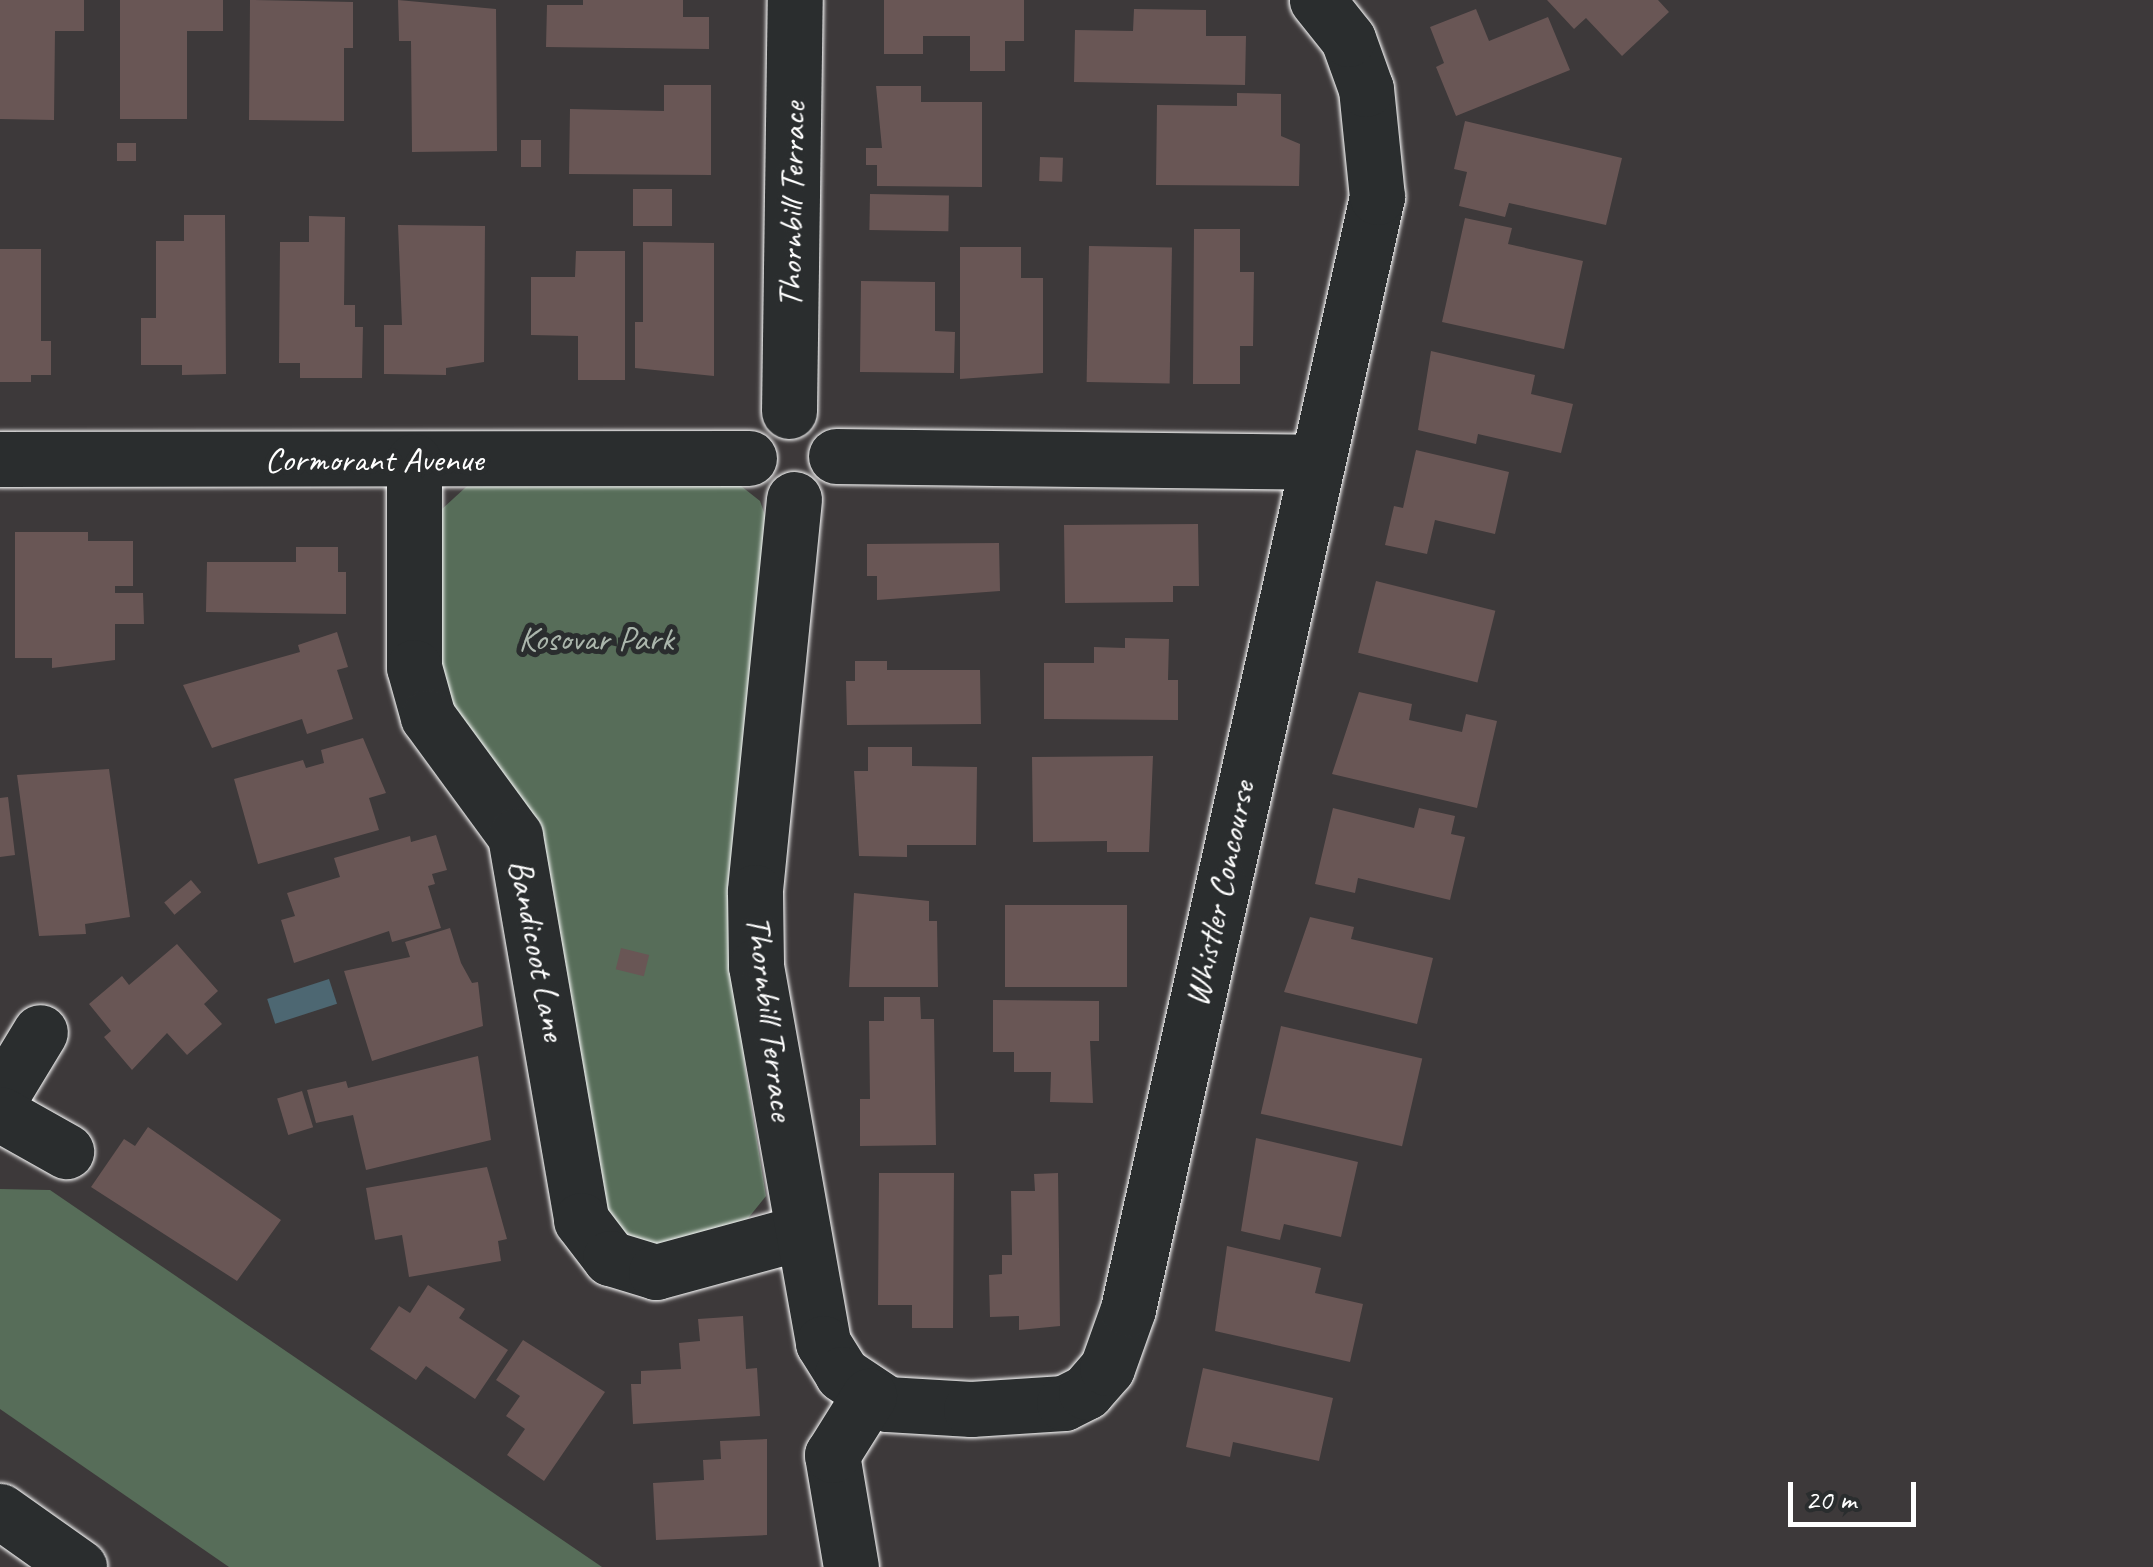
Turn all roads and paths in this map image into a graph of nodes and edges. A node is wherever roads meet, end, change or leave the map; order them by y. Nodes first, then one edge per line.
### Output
1 (795, 0) edge
2 (1316, 0) edge
3 (789, 411) junction
4 (836, 456) junction
5 (0, 458) edge
6 (749, 458) junction
7 (414, 461) junction
8 (1315, 462) junction
9 (794, 499) junction
10 (40, 1032) dead end
11 (0, 1098) edge
12 (0, 1114) edge
13 (66, 1151) dead end
14 (802, 1232) junction
15 (869, 1396) junction
16 (0, 1511) edge
17 (79, 1567) edge
18 (851, 1567) edge

1 - 3 street, Thornbill Terrace
2 - 8 street, Whistler Concourse
3 - 4 street
3 - 6 street
4 - 8 street
4 - 9 street
5 - 7 street, Cormorant Avenue
6 - 7 street, Cormorant Avenue
6 - 9 street
7 - 14 street, Bandicoot Lane
8 - 15 street, Whistler Concourse
9 - 14 street, Thornbill Terrace
10 - 11 street
12 - 13 street
14 - 15 street, Thornbill Terrace
15 - 18 street
16 - 17 street

